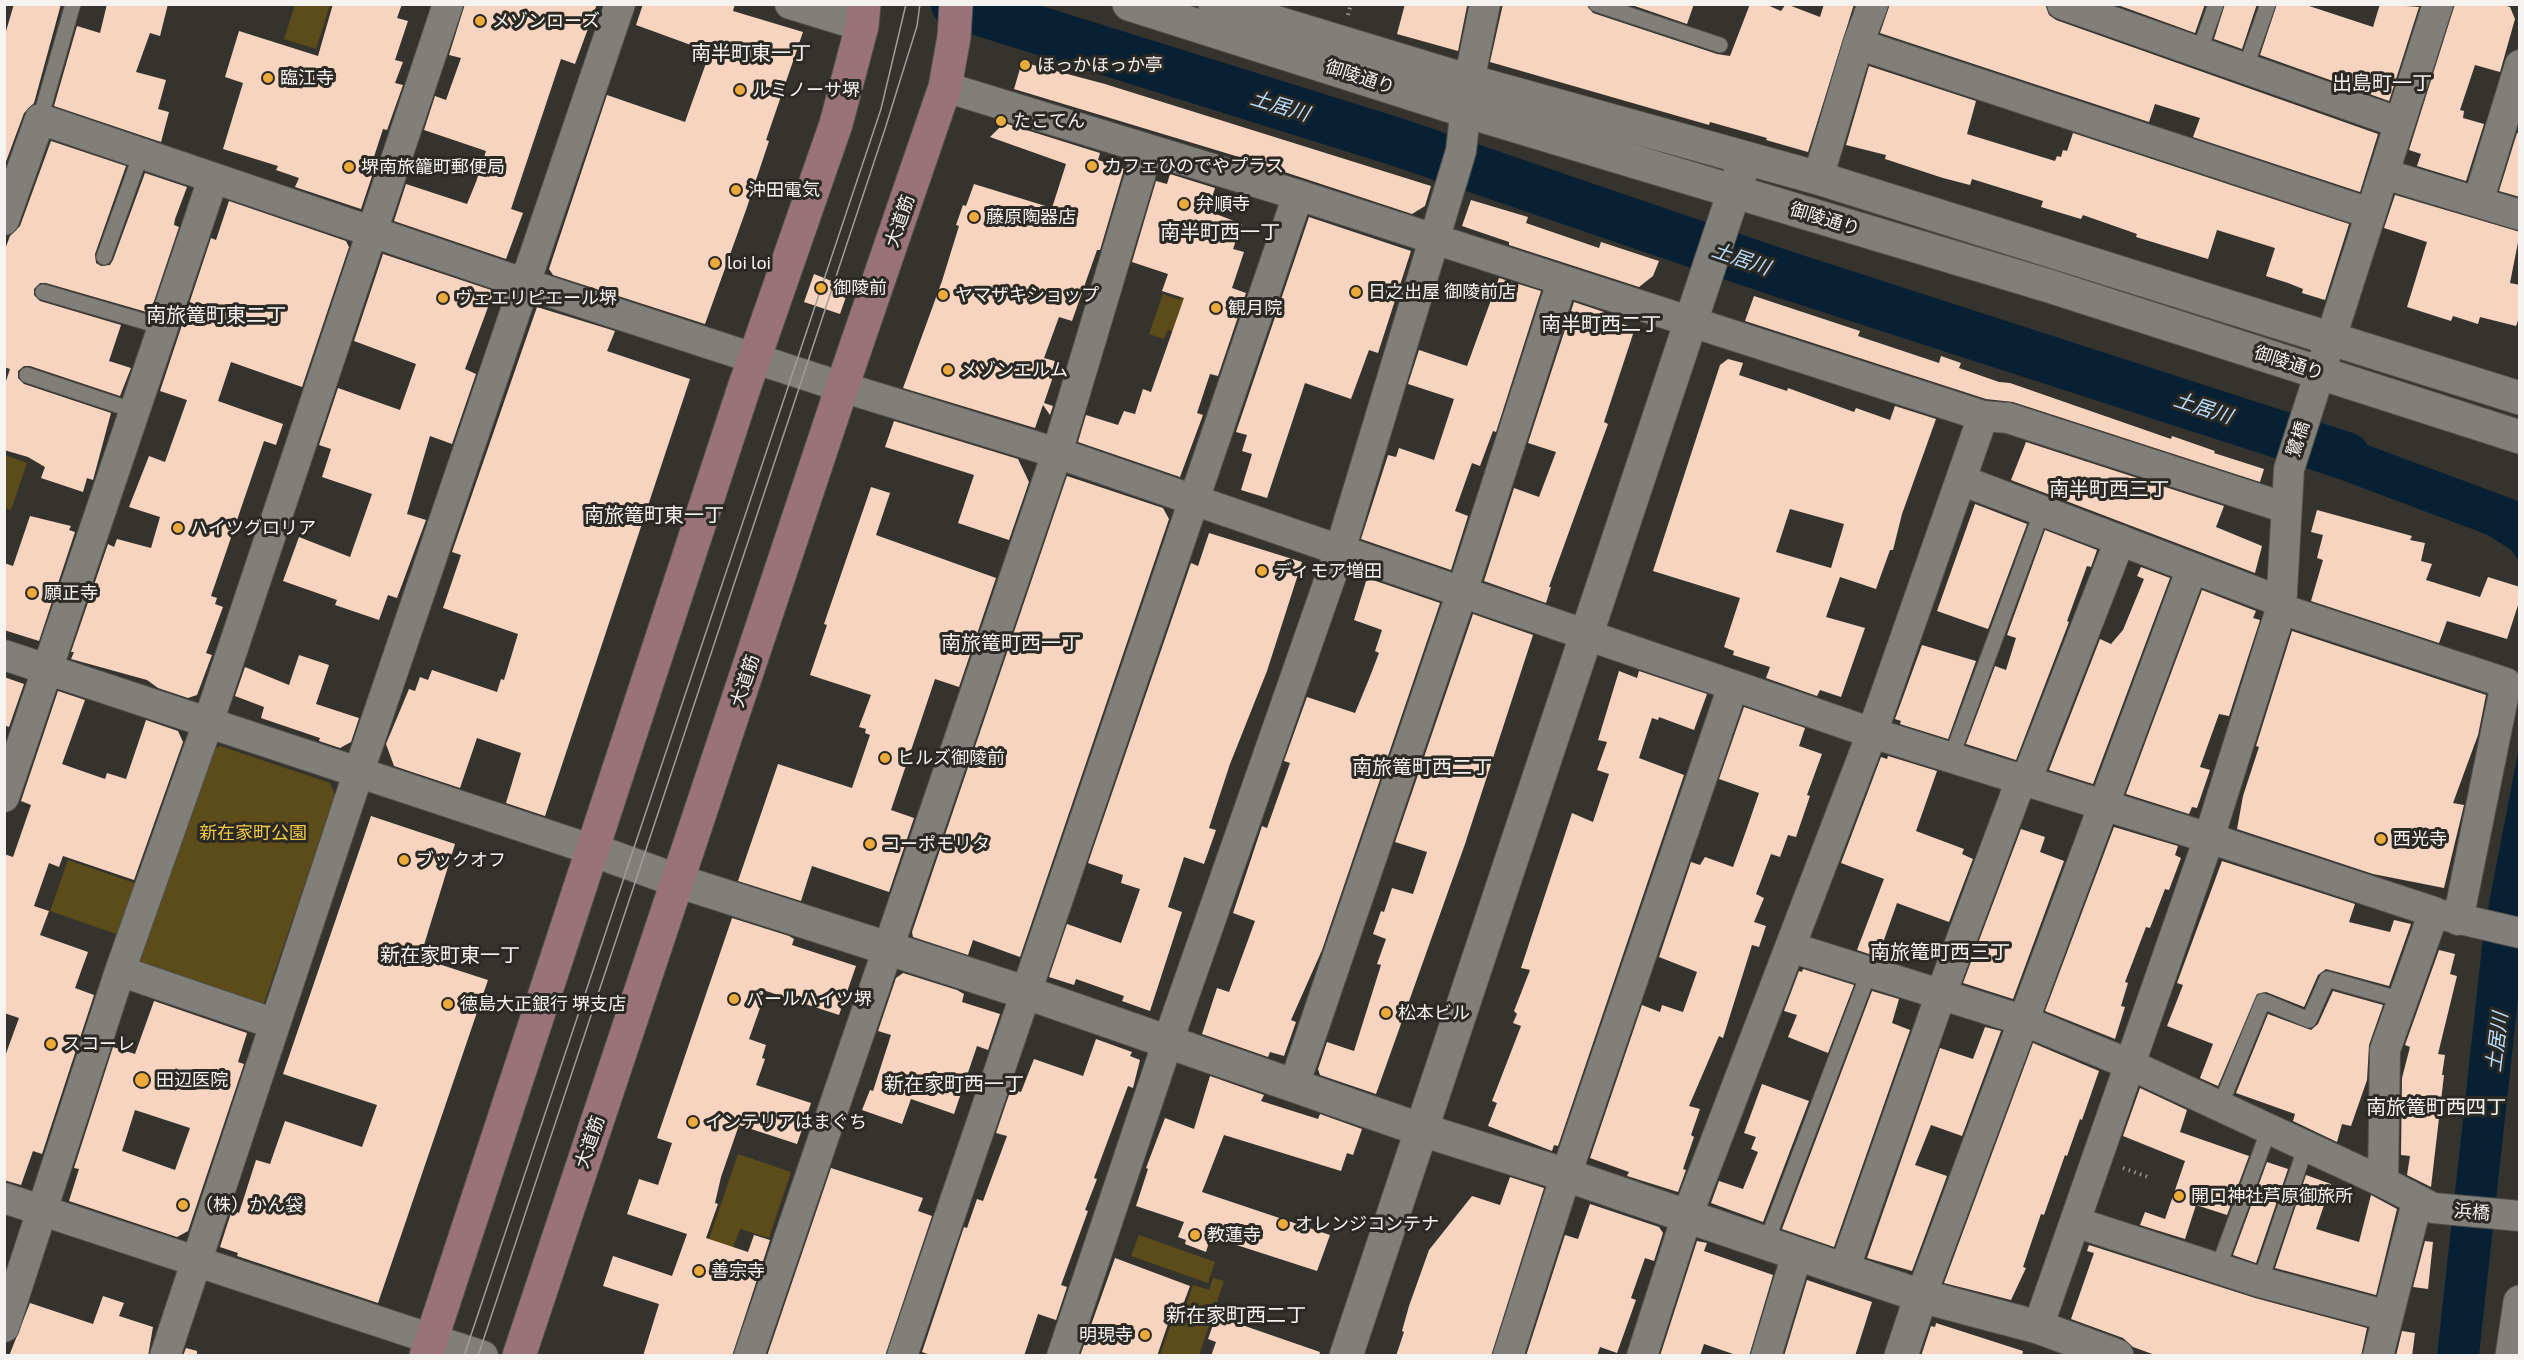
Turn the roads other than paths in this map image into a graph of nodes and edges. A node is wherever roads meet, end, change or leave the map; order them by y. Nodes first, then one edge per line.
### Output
1 (73, 4) edge
2 (448, 4) edge
3 (620, 4) edge
4 (790, 4) edge
5 (956, 4) edge
6 (1129, 4) edge
7 (1215, 4) edge
8 (1485, 4) edge
9 (1596, 4) edge
10 (1873, 4) edge
11 (2062, 4) edge
12 (2216, 4) edge
13 (2268, 4) edge
14 (2438, 4) edge
15 (863, 14) edge
16 (1858, 44) junction
17 (1720, 45) dead end
18 (2199, 52) junction
19 (2520, 65) edge
20 (2245, 69) junction
21 (945, 87) junction
22 (1468, 96) junction
23 (40, 119) junction
24 (2400, 123) junction
25 (1148, 149) junction
26 (141, 154) junction
27 (1746, 158) junction
28 (2384, 174) junction
29 (1818, 178) junction
30 (213, 179) junction
31 (1734, 192) junction
32 (1298, 195) junction
33 (2478, 202) junction
34 (2369, 213) junction
35 (2520, 215) edge
36 (4, 220) edge
37 (370, 232) junction
38 (1433, 241) junction
39 (104, 257) dead end
40 (1562, 282) junction
41 (526, 284) junction
42 (43, 292) dead end
43 (1690, 323) junction
44 (163, 327) junction
45 (2331, 339) junction
46 (754, 359) junction
47 (2318, 372) junction
48 (27, 375) dead end
49 (842, 387) junction
50 (2520, 398) edge
51 (135, 411) junction
52 (1983, 416) junction
53 (2520, 437) edge
54 (1057, 453) junction
55 (1961, 480) junction
56 (1194, 500) junction
57 (2286, 508) junction
58 (2042, 511) junction
59 (2120, 540) junction
60 (1340, 550) junction
61 (2192, 568) junction
62 (1462, 592) junction
63 (2281, 606) junction
64 (1586, 636) junction
65 (4, 655) edge
66 (47, 669) junction
67 (1733, 686) junction
68 (208, 723) junction
69 (1872, 733) junction
70 (1951, 758) junction
71 (358, 774) junction
72 (2024, 781) junction
73 (4, 797) edge
74 (2102, 805) junction
75 (2209, 838) junction
76 (593, 850) junction
77 (678, 881) junction
78 (2454, 918) junction
79 (2520, 933) edge
80 (887, 947) junction
81 (1790, 947) junction
82 (120, 971) junction
83 (1869, 972) junction
84 (1027, 993) junction
85 (1941, 994) junction
86 (2403, 1000) junction
87 (2022, 1020) junction
88 (275, 1024) junction
89 (1167, 1044) junction
90 (2129, 1064) junction
91 (1294, 1085) junction
92 (2220, 1106) junction
93 (2269, 1129) junction
94 (1419, 1130) junction
95 (2306, 1146) junction
96 (1566, 1175) junction
97 (2383, 1182) junction
98 (4, 1198) edge
99 (2425, 1205) junction
100 (43, 1211) junction
101 (1687, 1215) junction
102 (2516, 1215) edge
103 (2075, 1222) junction
104 (1766, 1243) junction
105 (1797, 1254) junction
106 (197, 1260) junction
107 (2218, 1268) junction
108 (1844, 1270) junction
109 (2260, 1282) junction
110 (1921, 1296) junction
111 (2520, 1302) edge
112 (2388, 1316) junction
113 (4, 1327) edge
114 (2053, 1340) edge
115 (429, 1347) edge
116 (165, 1356) edge
117 (483, 1356) edge
118 (519, 1356) edge
119 (749, 1356) edge
120 (903, 1356) edge
121 (1062, 1356) edge
122 (1346, 1356) edge
123 (1508, 1356) edge
124 (1642, 1356) edge
125 (1766, 1356) edge
126 (1901, 1356) edge
127 (2117, 1356) edge
128 (2378, 1356) edge
129 (2512, 1356) edge

1 - 23 lane
2 - 37 street
3 - 41 street
4 - 15 street
5 - 21 main road, 大道筋
6 - 22 street, 御陵通り
7 - 22 street, 御陵通り
8 - 22 street
9 - 17 lane
10 - 16 street
11 - 18 street
12 - 18 lane
13 - 20 lane
14 - 24 street, 鷺橋
15 - 46 main road
16 - 29 street
16 - 34 street
18 - 20 street
19 - 33 street
20 - 24 street
21 - 25 street
21 - 49 main road, 大道筋
22 - 27 street, 御陵通り
22 - 31 street, 御陵通り
22 - 38 street
23 - 26 street
23 - 36 street
24 - 28 street, 鷺橋
25 - 32 street
25 - 54 street
26 - 30 street
26 - 39 lane
27 - 29 street, 御陵通り
27 - 31 street
28 - 33 street
28 - 34 street, 鷺橋
29 - 45 street, 御陵通り
30 - 37 street
30 - 44 street
31 - 43 street
31 - 47 street, 御陵通り
32 - 38 street
32 - 56 street
33 - 35 street
34 - 45 street, 鷺橋
37 - 41 street
37 - 68 street
38 - 40 street
38 - 60 street
40 - 43 street
40 - 62 street
41 - 46 street
41 - 71 street
42 - 44 lane
43 - 52 street
43 - 64 street
44 - 51 street
45 - 47 street, 鷺橋
45 - 50 street, 御陵通り
46 - 49 street
46 - 76 main road
47 - 53 street, 御陵通り
47 - 57 street, 鷺橋
48 - 51 lane
49 - 54 street
49 - 77 main road, 大道筋
51 - 66 street
52 - 55 street
52 - 57 street
54 - 56 street
54 - 80 street
55 - 58 street
55 - 69 street
56 - 60 street
56 - 84 street
57 - 63 street, 鷺橋
58 - 59 street
58 - 70 lane
59 - 61 street
59 - 72 street
60 - 62 street
60 - 89 street
61 - 63 street
61 - 74 street
62 - 64 street
62 - 91 street
63 - 75 street, 鷺橋
63 - 78 street
64 - 67 street
64 - 94 street
65 - 66 street
66 - 68 street
66 - 73 street
67 - 69 street
67 - 96 street
68 - 71 street
68 - 82 street
69 - 70 street
69 - 81 street
70 - 72 street
71 - 76 street
71 - 88 street
72 - 74 street
72 - 85 street
74 - 75 street
74 - 87 street
75 - 78 street
75 - 90 street, 鷺橋
76 - 77 street
76 - 115 main road
77 - 80 street
77 - 118 main road, 大道筋
78 - 79 street
78 - 86 street
80 - 84 street
80 - 119 street
81 - 83 street
81 - 101 street
82 - 88 street
82 - 100 street
83 - 85 street
83 - 104 lane
84 - 89 street
84 - 120 street
85 - 87 street
85 - 108 street
86 - 92 lane
86 - 97 street
87 - 90 street
87 - 110 street
88 - 106 street
89 - 91 street
89 - 121 street
90 - 92 street
90 - 103 street, 鷺橋
91 - 94 street
92 - 93 street
93 - 95 street
93 - 107 lane
94 - 96 street
94 - 122 street
95 - 97 street
95 - 109 lane
96 - 101 street
96 - 123 street
97 - 99 street
98 - 100 street
99 - 102 street, 浜橋
99 - 112 street
100 - 106 street
100 - 113 street
101 - 104 street
101 - 124 street
103 - 107 street
103 - 114 street, 鷺橋
104 - 105 street
105 - 108 street
105 - 125 street
106 - 115 street
106 - 116 street
107 - 109 street
108 - 110 street
109 - 112 street
110 - 114 street
110 - 126 street
111 - 129 street
112 - 128 street
114 - 127 street
115 - 117 street

